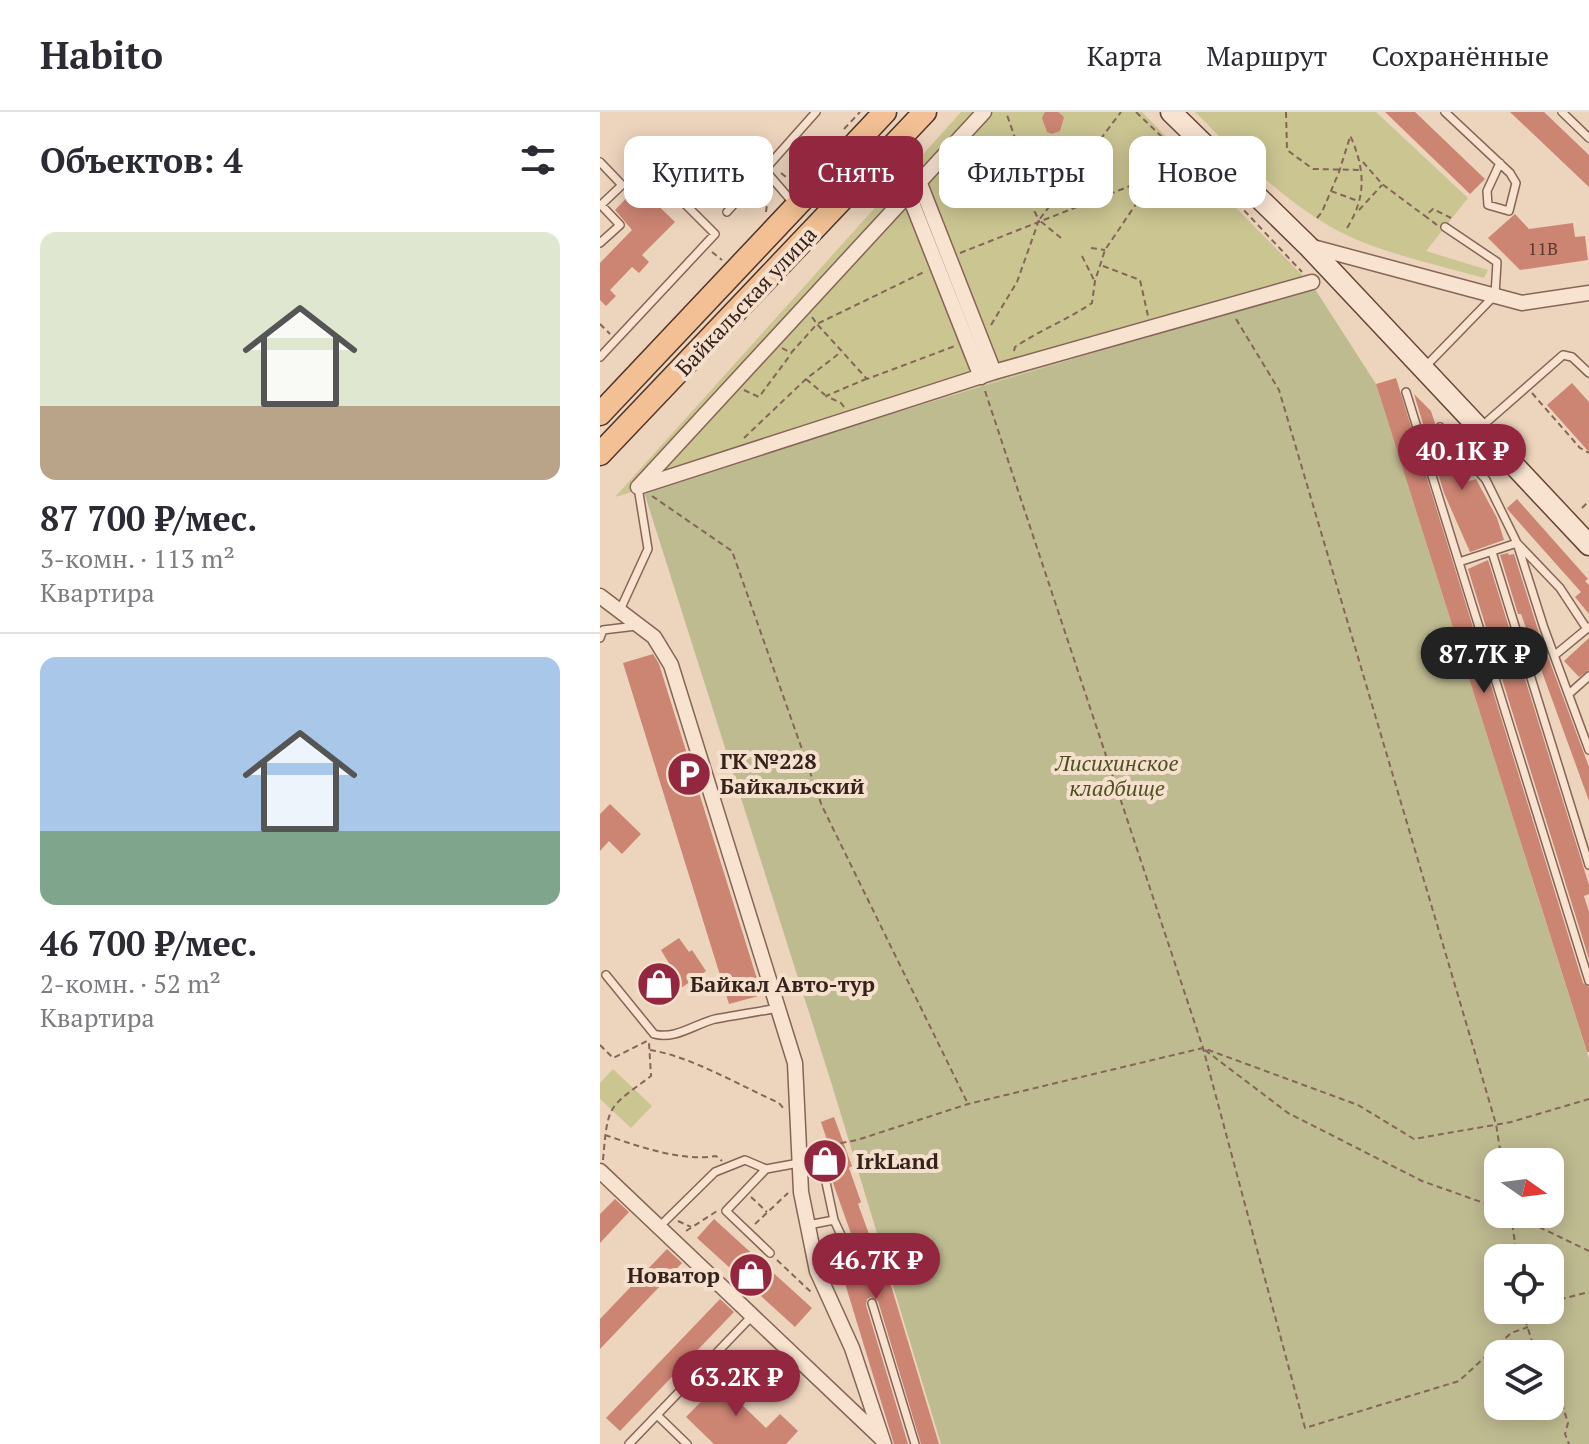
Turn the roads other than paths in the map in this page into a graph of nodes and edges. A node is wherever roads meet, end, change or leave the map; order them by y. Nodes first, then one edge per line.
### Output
1 (816, 112) edge
2 (885, 112) edge
3 (925, 112) edge
4 (984, 112) edge
5 (1171, 112) edge
6 (1445, 112) edge
7 (1562, 112) edge
8 (862, 136) edge
9 (1589, 138) edge
10 (773, 159) edge
11 (600, 162) edge
12 (1500, 163) junction
13 (923, 177) edge
14 (773, 179) edge
15 (923, 194) edge
16 (789, 198) edge
17 (689, 208) edge
18 (730, 208) edge
19 (794, 208) edge
20 (897, 208) edge
21 (916, 208) edge
22 (727, 212) dead end
23 (1443, 227) road end
24 (600, 243) edge
25 (1308, 246) junction
26 (943, 262) junction
27 (1312, 282) road end
28 (1589, 293) edge
29 (1495, 295) junction
30 (600, 357) edge
31 (1423, 368) junction
32 (994, 373) junction
33 (1589, 373) edge
34 (1406, 392) dead end
35 (600, 414) edge
36 (1440, 427) dead end
37 (1479, 428) junction
38 (600, 454) edge
39 (638, 487) junction
40 (1585, 536) edge
41 (1517, 543) junction
42 (1492, 552) junction
43 (1459, 562) junction
44 (600, 596) edge
45 (620, 612) junction
46 (640, 626) junction
47 (1588, 628) edge
48 (601, 632) edge
49 (1555, 655) junction
50 (1589, 676) edge
51 (1570, 693) junction
52 (1586, 733) edge
53 (1589, 750) edge
54 (1589, 865) edge
55 (606, 975) dead end
56 (1589, 981) edge
57 (778, 1008) junction
58 (799, 1157) junction
59 (766, 1169) junction
60 (601, 1172) edge
61 (824, 1173) dead end
62 (834, 1220) junction
63 (664, 1222) junction
64 (808, 1225) junction
65 (770, 1253) road end
66 (854, 1263) dead end
67 (872, 1303) dead end
68 (752, 1316) junction
69 (657, 1415) junction
70 (883, 1442) edge
71 (629, 1444) edge
72 (687, 1444) edge
73 (915, 1444) edge

1 - 10 lane
2 - 8 main road, Байкальская улица
3 - 38 main road, Байкальская улица
4 - 13 street
5 - 25 main road
6 - 12 lane
7 - 9 lane
11 - 24 lane
12 - 12 lane
14 - 16 lane
15 - 26 street
17 - 30 lane
18 - 22 lane
19 - 35 main road, Байкальская улица
20 - 39 street
21 - 26 street
23 - 29 lane
25 - 29 street
25 - 31 main road
26 - 32 street
27 - 32 street
28 - 29 street
29 - 31 lane
31 - 37 main road
32 - 39 street
33 - 37 lane
34 - 43 lane
36 - 41 lane
37 - 40 main road
39 - 45 lane
41 - 42 lane
41 - 47 lane
41 - 49 lane
42 - 43 lane
42 - 54 lane
43 - 56 lane
44 - 45 street
45 - 46 street
46 - 48 lane
46 - 57 street
47 - 49 lane
49 - 51 lane
50 - 51 lane
51 - 52 lane
52 - 53 lane
55 - 57 lane
57 - 58 street
58 - 59 lane
58 - 64 street
59 - 63 lane
59 - 65 lane
60 - 63 street
61 - 62 lane
62 - 64 lane
62 - 66 lane
63 - 68 street
64 - 70 street
67 - 73 lane
68 - 69 lane
68 - 70 street
69 - 71 lane
69 - 72 lane

